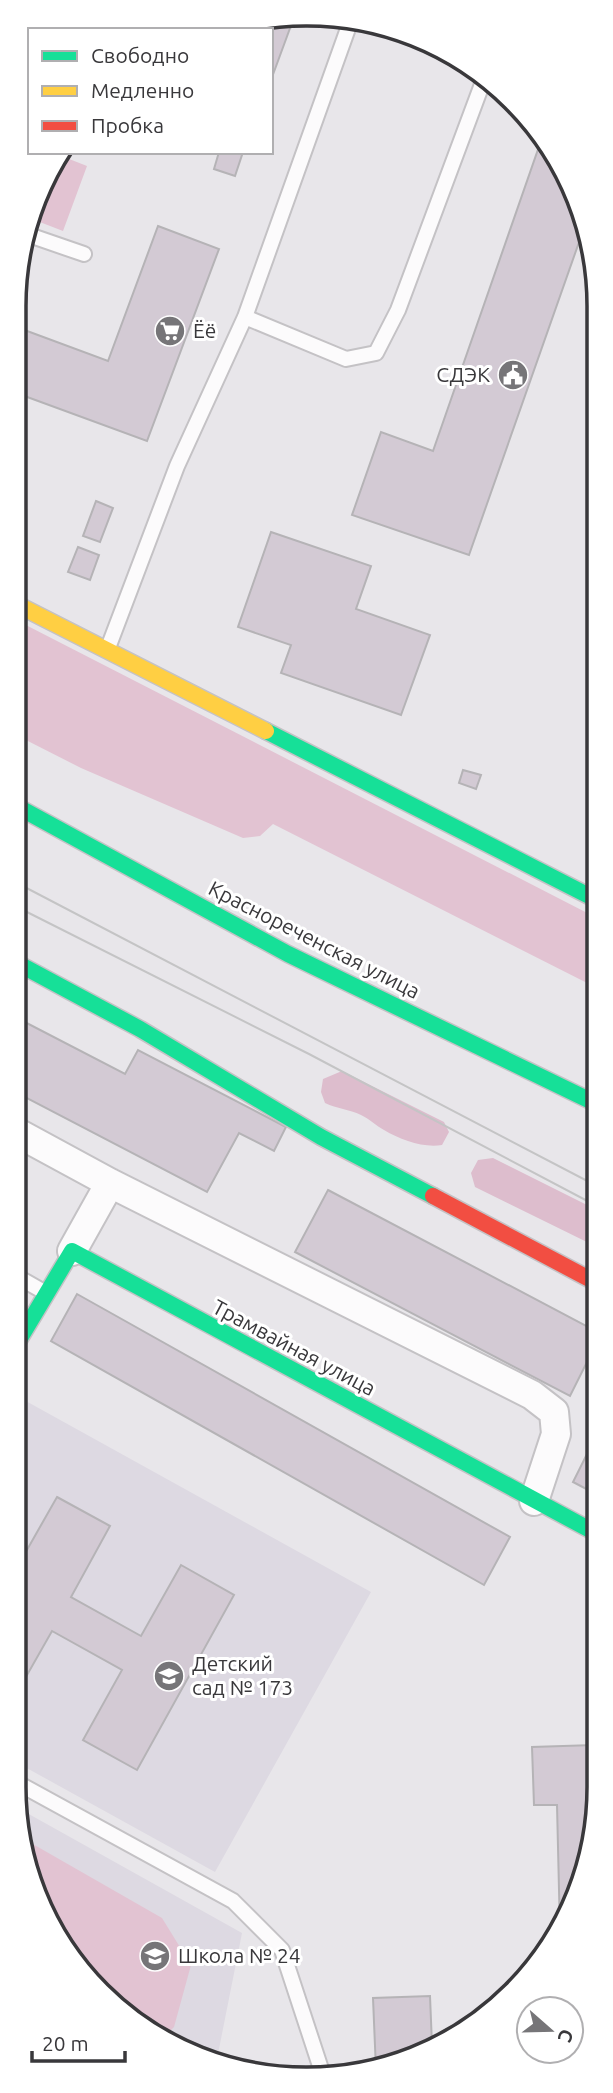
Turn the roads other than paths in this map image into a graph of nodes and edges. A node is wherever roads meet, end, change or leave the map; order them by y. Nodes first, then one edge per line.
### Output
1 (348, 30) edge
2 (481, 87) edge
3 (35, 237) edge
4 (83, 254) dead end
5 (245, 317) junction
6 (26, 609) edge
7 (107, 651) junction
8 (26, 811) edge
9 (587, 895) edge
10 (26, 969) edge
11 (587, 1099) edge
12 (26, 1137) edge
13 (110, 1183) junction
14 (72, 1251) junction
15 (587, 1278) edge
16 (26, 1282) edge
17 (48, 1294) junction
18 (26, 1329) edge
19 (534, 1501) junction
20 (587, 1528) edge
21 (26, 1788) edge
22 (320, 2066) edge

1 - 5 lane
2 - 5 lane
3 - 4 lane
5 - 7 lane
6 - 7 street
7 - 9 street
8 - 11 street, Краснореченская улица
10 - 15 street
12 - 13 street
13 - 14 street
13 - 19 street
14 - 17 street
14 - 19 street, Трамвайная улица
16 - 17 lane
17 - 18 street
19 - 20 street, Трамвайная улица
21 - 22 lane

